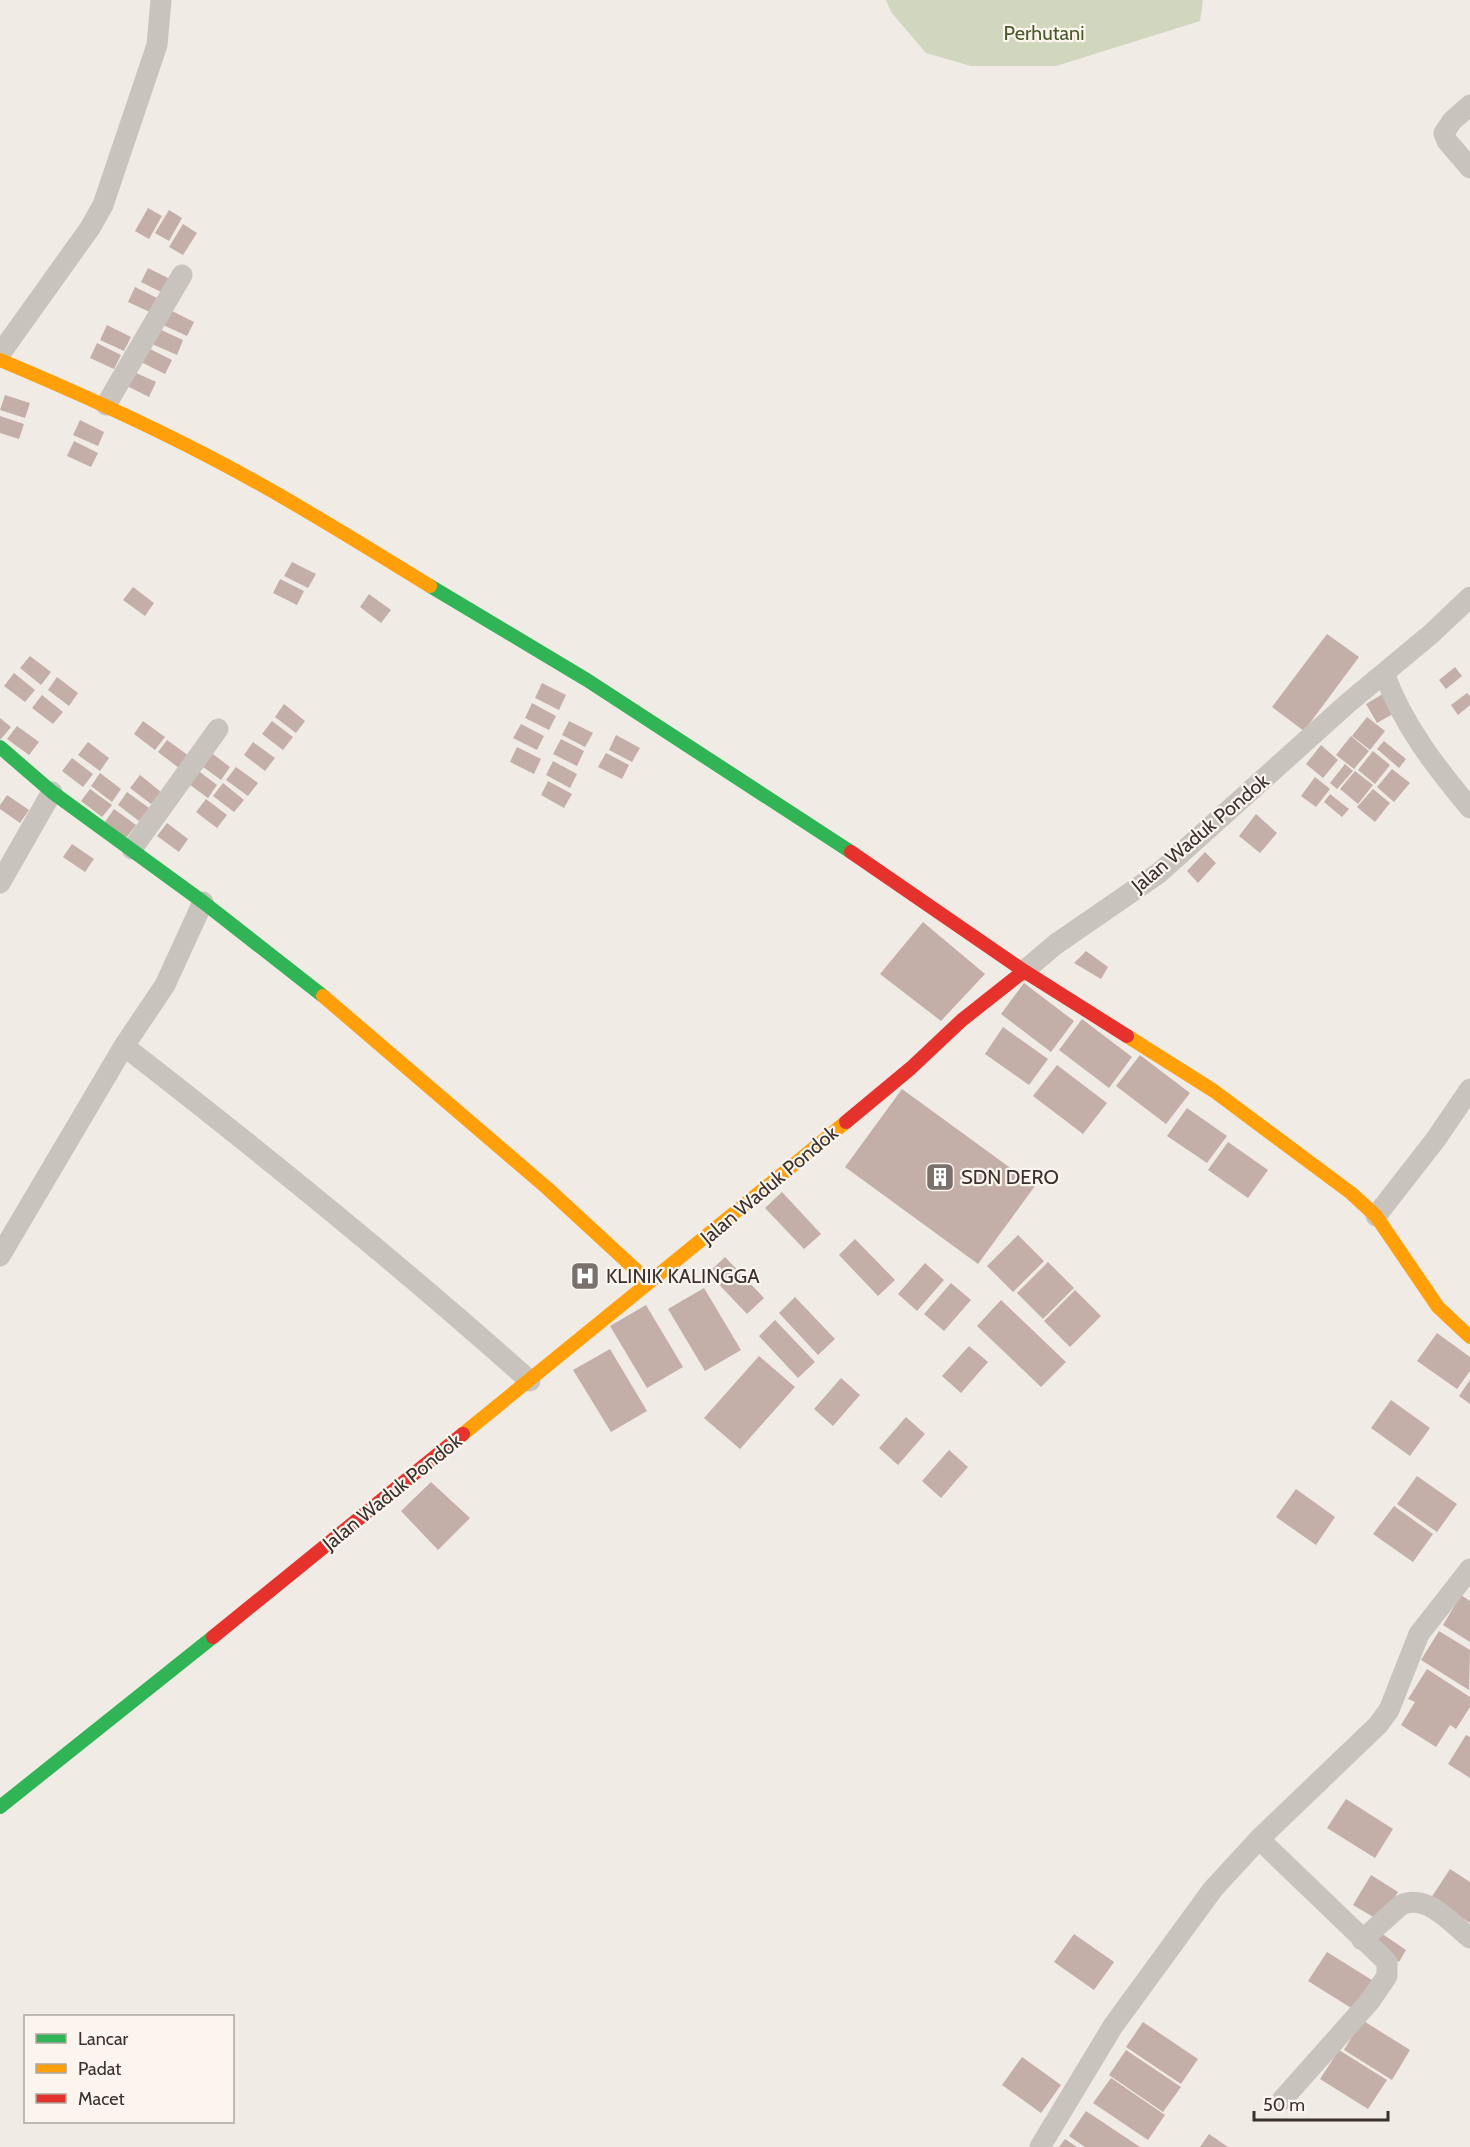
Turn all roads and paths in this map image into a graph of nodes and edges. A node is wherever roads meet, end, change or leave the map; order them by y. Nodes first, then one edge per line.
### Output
1 (161, 0) edge
2 (1470, 105) edge
3 (1470, 168) edge
4 (182, 275) dead end
5 (0, 354) edge
6 (0, 360) edge
7 (106, 405) junction
8 (1470, 597) edge
9 (1384, 673) junction
10 (218, 729) dead end
11 (0, 747) edge
12 (52, 792) junction
13 (1470, 808) edge
14 (132, 849) junction
15 (0, 883) edge
16 (203, 902) junction
17 (1024, 971) junction
18 (124, 1046) junction
19 (1470, 1089) edge
20 (1376, 1216) junction
21 (0, 1256) edge
22 (650, 1282) junction
23 (1470, 1337) edge
24 (530, 1381) junction
25 (1470, 1569) edge
26 (0, 1807) edge
27 (1258, 1839) junction
28 (1470, 1938) edge
29 (1362, 1940) junction
30 (1282, 2100) dead end
31 (1040, 2147) edge

1 - 5 street
2 - 3 street
4 - 7 street
6 - 7 street
7 - 17 street
8 - 9 street, Jalan Waduk Pondok
9 - 13 street
9 - 17 street, Jalan Waduk Pondok
10 - 14 street
11 - 12 street
12 - 14 street
12 - 15 street
14 - 16 street
16 - 18 street
16 - 22 street
17 - 20 street
17 - 22 street, Jalan Waduk Pondok
18 - 21 street
18 - 24 street
19 - 20 street
20 - 23 street
22 - 24 street, Jalan Waduk Pondok
24 - 26 street, Jalan Waduk Pondok
25 - 27 street
27 - 29 street
27 - 31 street
28 - 29 street
29 - 30 street

